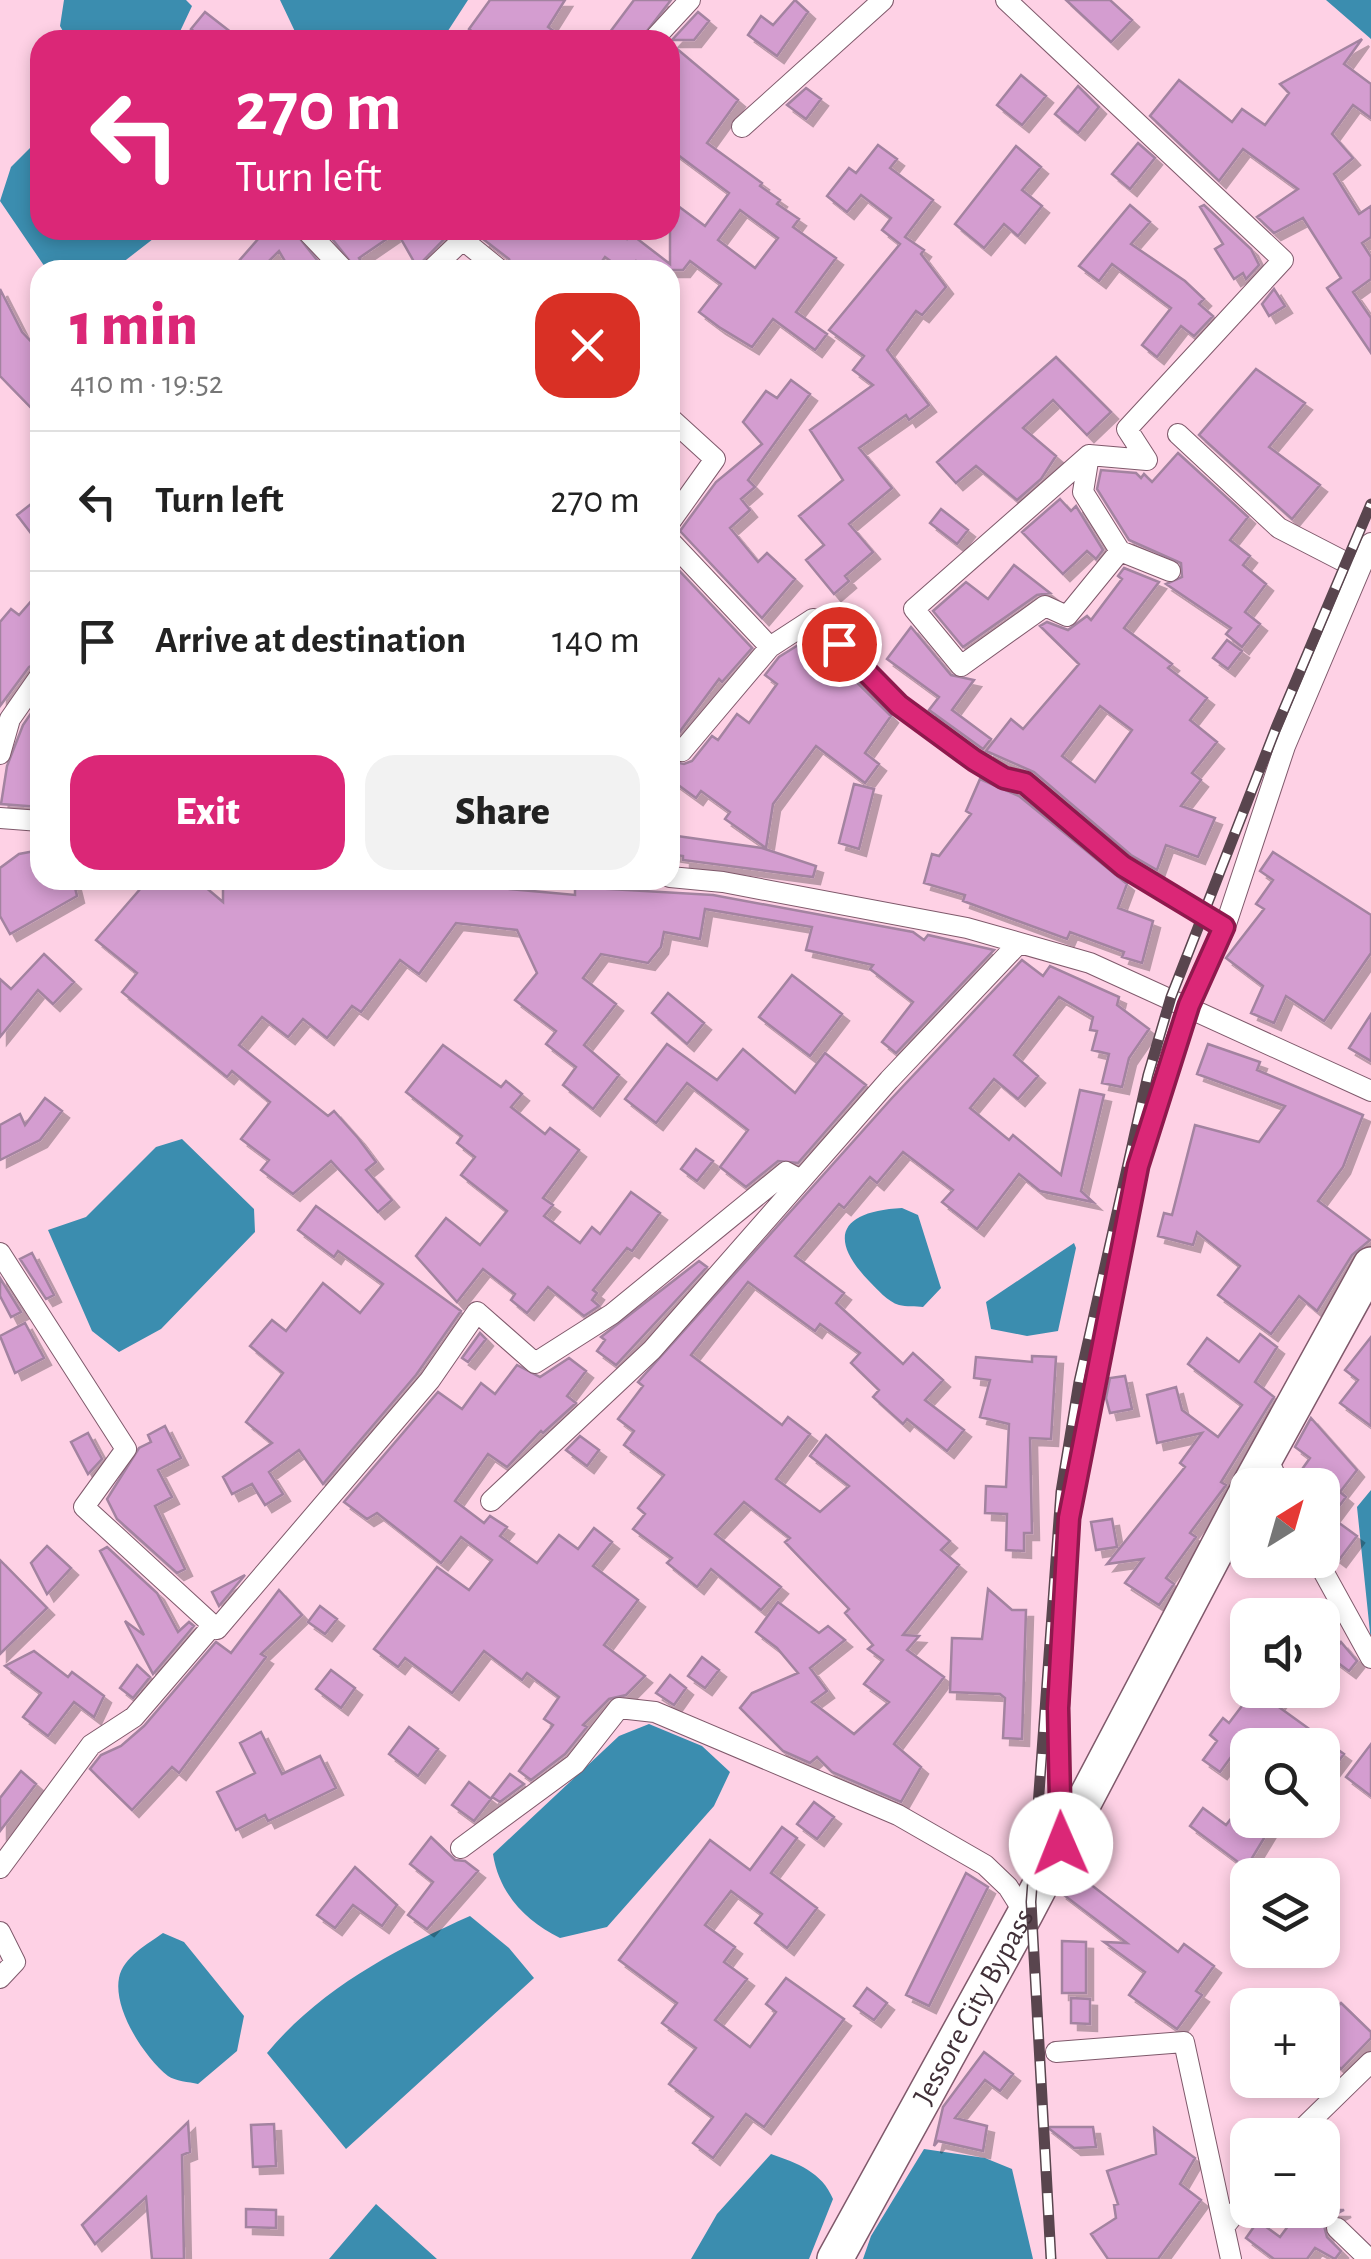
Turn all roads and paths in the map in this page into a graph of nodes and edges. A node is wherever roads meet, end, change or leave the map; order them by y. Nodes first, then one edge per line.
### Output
1 (690, 0) edge
2 (883, 0) edge
3 (1006, 0) edge
4 (662, 30) edge
5 (742, 127) dead end
6 (316, 240) edge
7 (463, 240) edge
8 (473, 240) edge
9 (334, 260) edge
10 (442, 260) edge
11 (491, 260) edge
12 (680, 427) edge
13 (1178, 434) dead end
14 (1089, 454) junction
15 (680, 508) edge
16 (1371, 543) edge
17 (680, 551) edge
18 (1120, 551) junction
19 (1345, 562) dead end
20 (1170, 571) dead end
21 (770, 647) junction
22 (30, 690) edge
23 (680, 750) edge
24 (0, 754) edge
25 (0, 818) edge
26 (30, 820) edge
27 (680, 878) edge
28 (1224, 927) junction
29 (1019, 943) junction
30 (1189, 1005) junction
31 (1371, 1091) edge
32 (800, 1180) junction
33 (0, 1253) edge
34 (1371, 1266) edge
35 (1267, 1468) edge
36 (491, 1501) dead end
37 (1230, 1536) edge
38 (1327, 1578) edge
39 (213, 1625) junction
40 (1371, 1658) edge
41 (1061, 1844) junction
42 (461, 1848) dead end
43 (0, 1868) edge
44 (1025, 1914) junction
45 (0, 1932) edge
46 (0, 1978) edge
47 (1056, 2052) dead end
48 (1371, 2062) edge
49 (1313, 2118) edge
50 (1230, 2219) edge
51 (1224, 2227) junction
52 (1337, 2228) dead end
53 (835, 2259) edge
54 (1230, 2259) edge
55 (1369, 2259) edge

1 - 4 street
2 - 5 street
3 - 14 street
6 - 9 street
7 - 10 street
8 - 11 street
12 - 15 street
13 - 19 street
14 - 18 street
14 - 18 street
16 - 28 street
17 - 21 street
18 - 20 street
21 - 23 street
21 - 28 street
22 - 24 street
25 - 26 street
27 - 29 street
28 - 30 street
29 - 30 street
29 - 32 street
30 - 31 street
30 - 41 street
32 - 36 street
32 - 39 street
33 - 39 street
34 - 35 highway, Jessore City Bypass
37 - 41 highway, Jessore City Bypass
38 - 40 street
39 - 43 street
41 - 44 highway, Jessore City Bypass
42 - 44 street
44 - 53 highway, Jessore City Bypass
45 - 46 street
47 - 51 street
48 - 49 street
50 - 51 street
51 - 54 street
52 - 55 street

